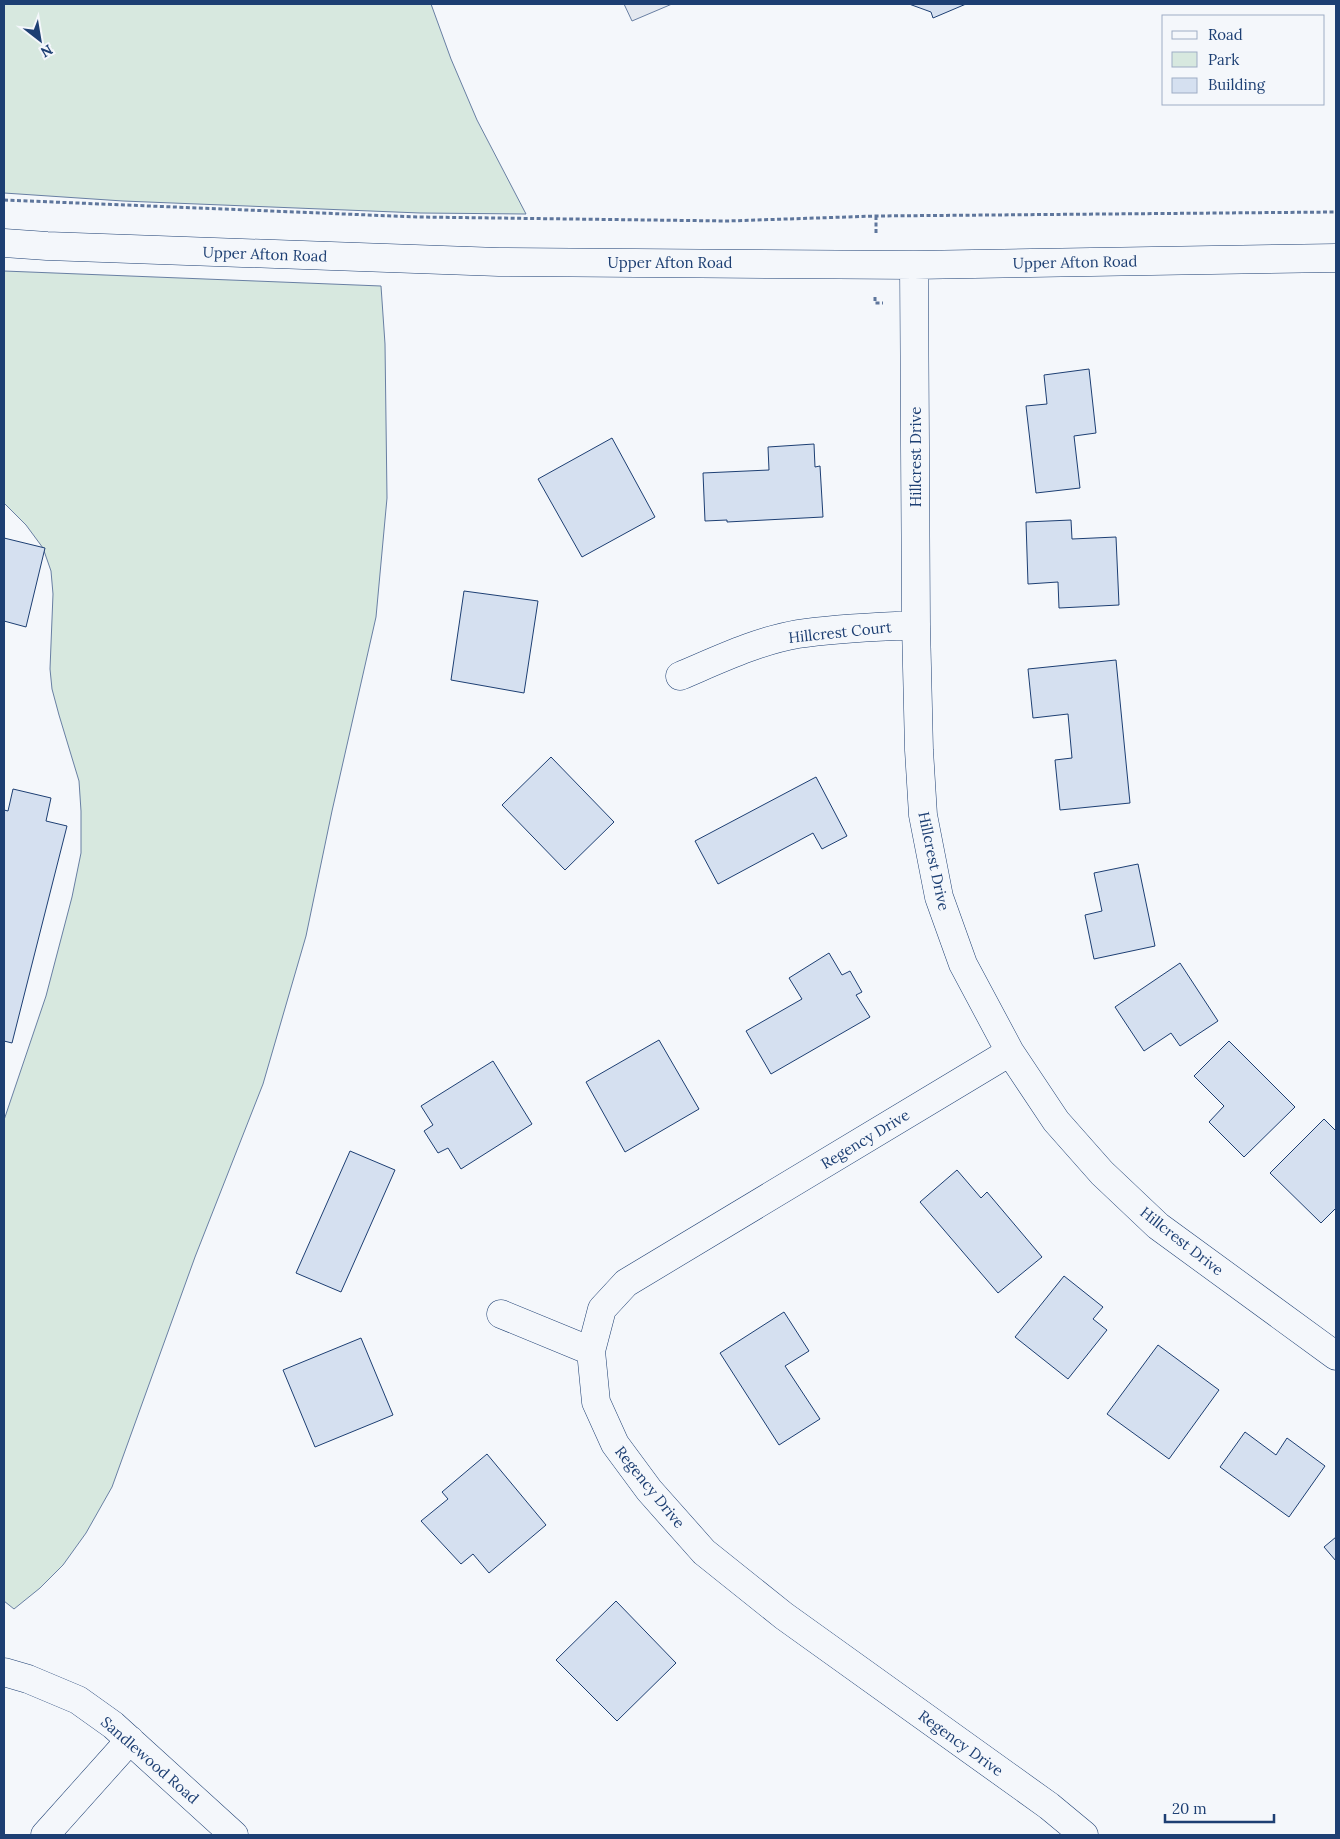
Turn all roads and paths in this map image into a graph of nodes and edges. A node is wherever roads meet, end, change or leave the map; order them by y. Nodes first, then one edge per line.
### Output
1 (4, 200) edge
2 (1336, 212) edge
3 (4, 243) edge
4 (1336, 258) edge
5 (914, 265) junction
6 (916, 625) junction
7 (680, 676) dead end
8 (1010, 1052) junction
9 (501, 1314) dead end
10 (591, 1351) junction
11 (1336, 1356) edge
12 (4, 1672) edge
13 (130, 1740) junction
14 (46, 1835) edge
15 (234, 1835) edge
16 (1084, 1835) edge

1 - 2 path
3 - 5 street, Upper Afton Road
4 - 5 street, Upper Afton Road
5 - 6 street, Hillcrest Drive
6 - 7 street, Hillcrest Court
6 - 8 street, Hillcrest Drive
8 - 10 street, Regency Drive
8 - 11 street, Hillcrest Drive
9 - 10 street
10 - 16 street, Regency Drive
12 - 13 street, Sandlewood Road
13 - 14 street
13 - 15 street, Sandlewood Road

